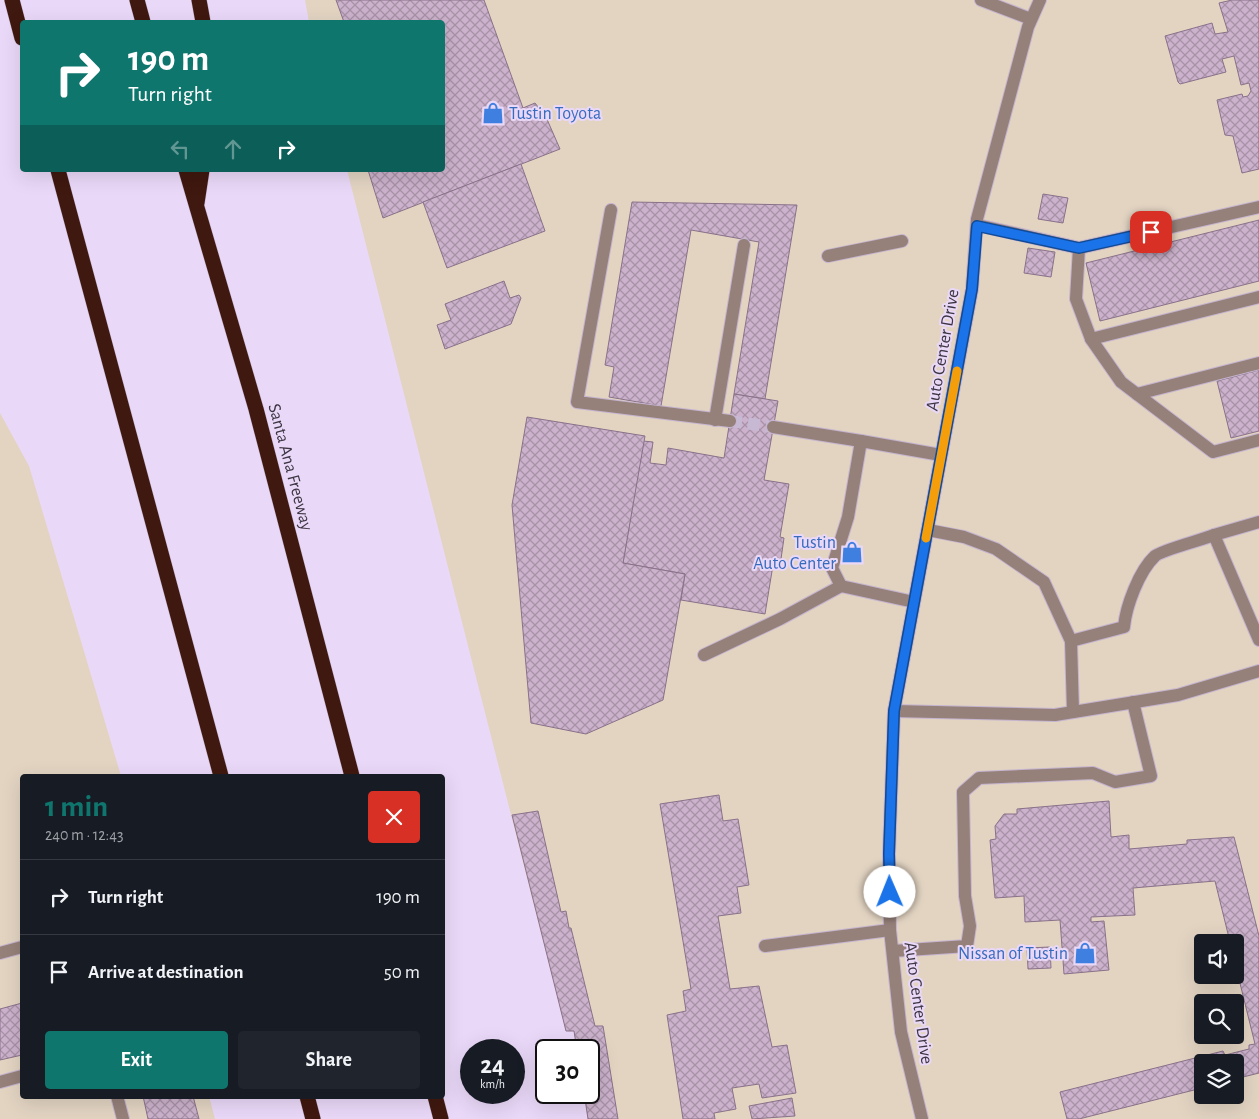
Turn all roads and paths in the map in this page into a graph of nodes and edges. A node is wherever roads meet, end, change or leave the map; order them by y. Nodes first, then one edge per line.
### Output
1 (12, 0) edge
2 (137, 0) edge
3 (199, 0) edge
4 (981, 0) edge
5 (1040, 0) edge
6 (1031, 19) junction
7 (142, 20) edge
8 (203, 20) edge
9 (20, 30) edge
10 (59, 172) edge
11 (187, 172) edge
12 (202, 172) edge
13 (196, 207) junction
14 (1259, 207) edge
15 (611, 210) dead end
16 (977, 226) junction
17 (902, 240) dead end
18 (744, 245) dead end
19 (1079, 248) junction
20 (828, 256) dead end
21 (1259, 297) edge
22 (1091, 339) junction
23 (1259, 363) edge
24 (1137, 394) junction
25 (715, 420) junction
26 (730, 421) tunnel mouth
27 (773, 427) tunnel mouth
28 (1259, 440) edge
29 (861, 441) junction
30 (941, 454) junction
31 (1259, 522) edge
32 (928, 530) junction
33 (1214, 536) junction
34 (842, 586) junction
35 (914, 602) junction
36 (1259, 640) edge
37 (1071, 641) junction
38 (704, 655) dead end
39 (1259, 671) edge
40 (1133, 702) junction
41 (894, 711) junction
42 (1073, 712) junction
43 (220, 774) edge
44 (351, 774) edge
45 (890, 930) junction
46 (765, 946) dead end
47 (20, 948) edge
48 (893, 951) junction
49 (0, 953) edge
50 (20, 1077) edge
51 (0, 1082) edge
52 (118, 1099) edge
53 (308, 1099) edge
54 (436, 1099) edge
55 (123, 1119) edge
56 (313, 1119) edge
57 (441, 1119) edge
58 (922, 1119) edge

1 - 9 highway
2 - 7 highway
3 - 8 highway
4 - 6 street
5 - 6 street, Auto Center Drive
6 - 16 street, Auto Center Drive
10 - 43 highway
11 - 13 highway, Santa Ana Freeway
12 - 13 highway
13 - 44 highway, Santa Ana Freeway
14 - 19 street
15 - 25 street
16 - 19 street
16 - 30 street, Auto Center Drive
17 - 20 street
18 - 25 street
19 - 22 street
21 - 22 street
22 - 24 street
23 - 24 street
24 - 28 street
25 - 26 street
27 - 29 street
29 - 30 street
29 - 34 street
30 - 32 street, Auto Center Drive
31 - 33 street
32 - 35 street, Auto Center Drive
32 - 37 street
33 - 36 street
33 - 37 street
34 - 35 street
34 - 38 street
35 - 41 street, Auto Center Drive
37 - 42 street
39 - 40 street
40 - 42 street
40 - 48 street
41 - 42 street
41 - 45 street, Auto Center Drive
45 - 46 street
45 - 48 street, Auto Center Drive
47 - 49 street
48 - 58 street, Auto Center Drive
50 - 51 street
52 - 55 street
53 - 56 highway
54 - 57 highway

